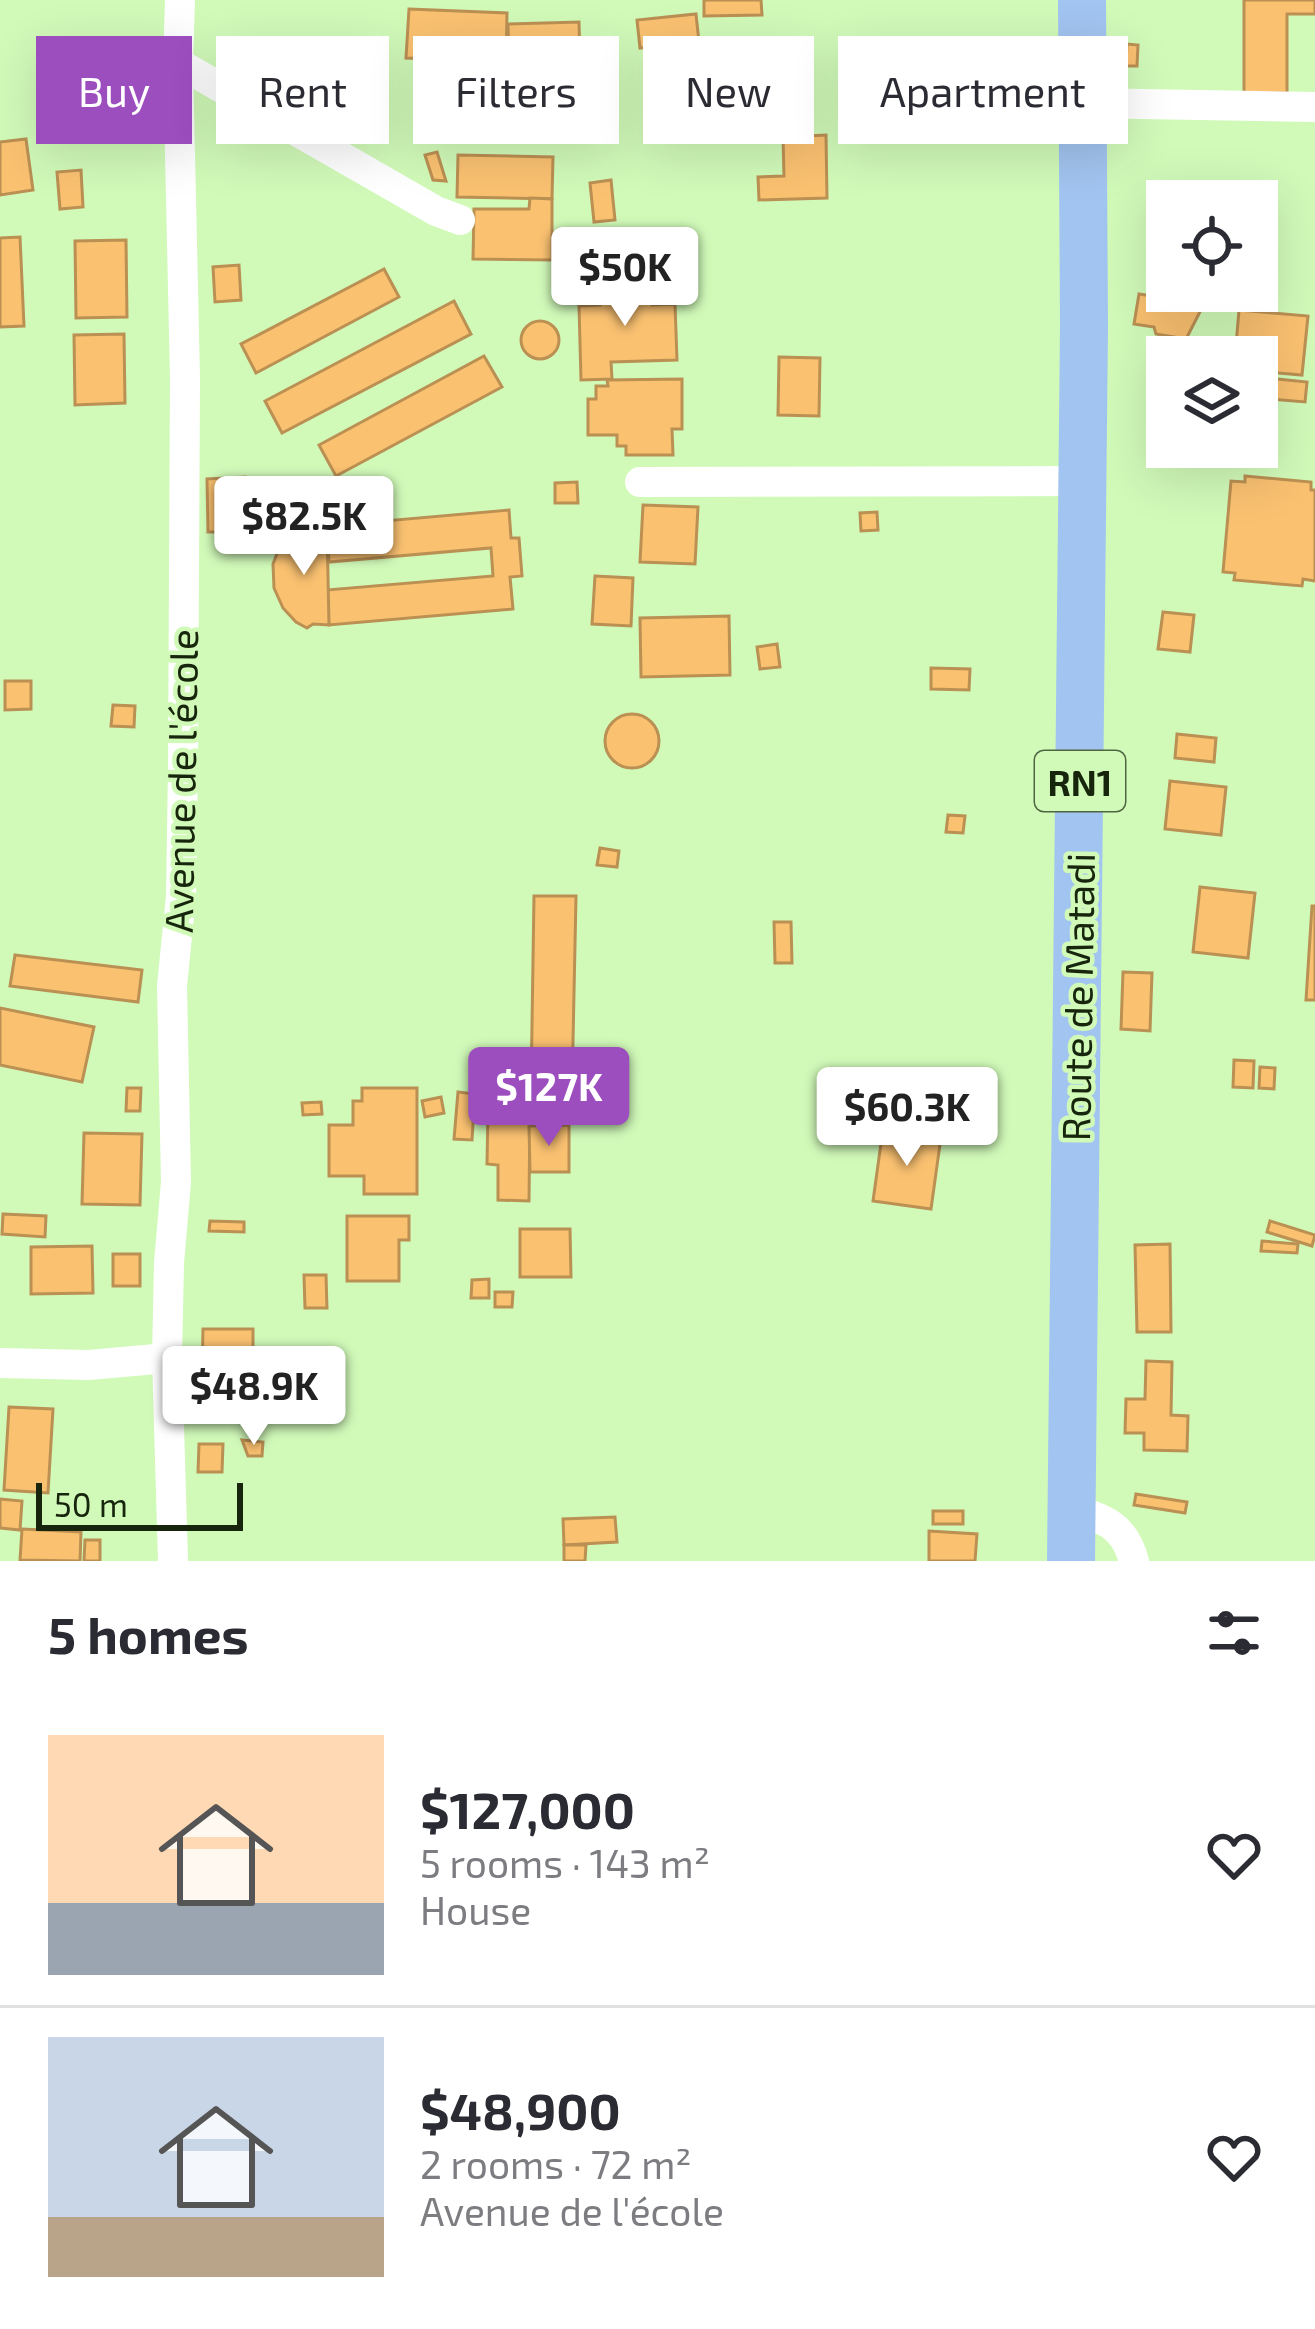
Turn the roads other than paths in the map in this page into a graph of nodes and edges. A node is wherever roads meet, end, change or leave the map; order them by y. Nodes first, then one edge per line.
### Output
1 (180, 0) edge
2 (1082, 0) edge
3 (179, 36) edge
4 (1082, 36) edge
5 (192, 70) edge
6 (1128, 104) edge
7 (1315, 107) edge
8 (180, 144) edge
9 (1083, 144) edge
10 (460, 220) dead end
11 (1082, 481) junction
12 (640, 482) dead end
13 (167, 1358) junction
14 (0, 1363) edge
15 (1071, 1509) junction
16 (173, 1561) edge
17 (1071, 1561) edge
18 (1133, 1561) edge

1 - 3 street, Avenue de l'école
2 - 4 highway, Route de Matadi / RN1
5 - 10 street
6 - 7 street
8 - 13 street, Avenue de l'école
9 - 11 highway, Route de Matadi / RN1
11 - 12 street
11 - 15 highway, Route de Matadi / RN1
13 - 14 street
13 - 16 street, Avenue de l'école
15 - 17 highway, Route de Matadi / RN1
15 - 18 street

